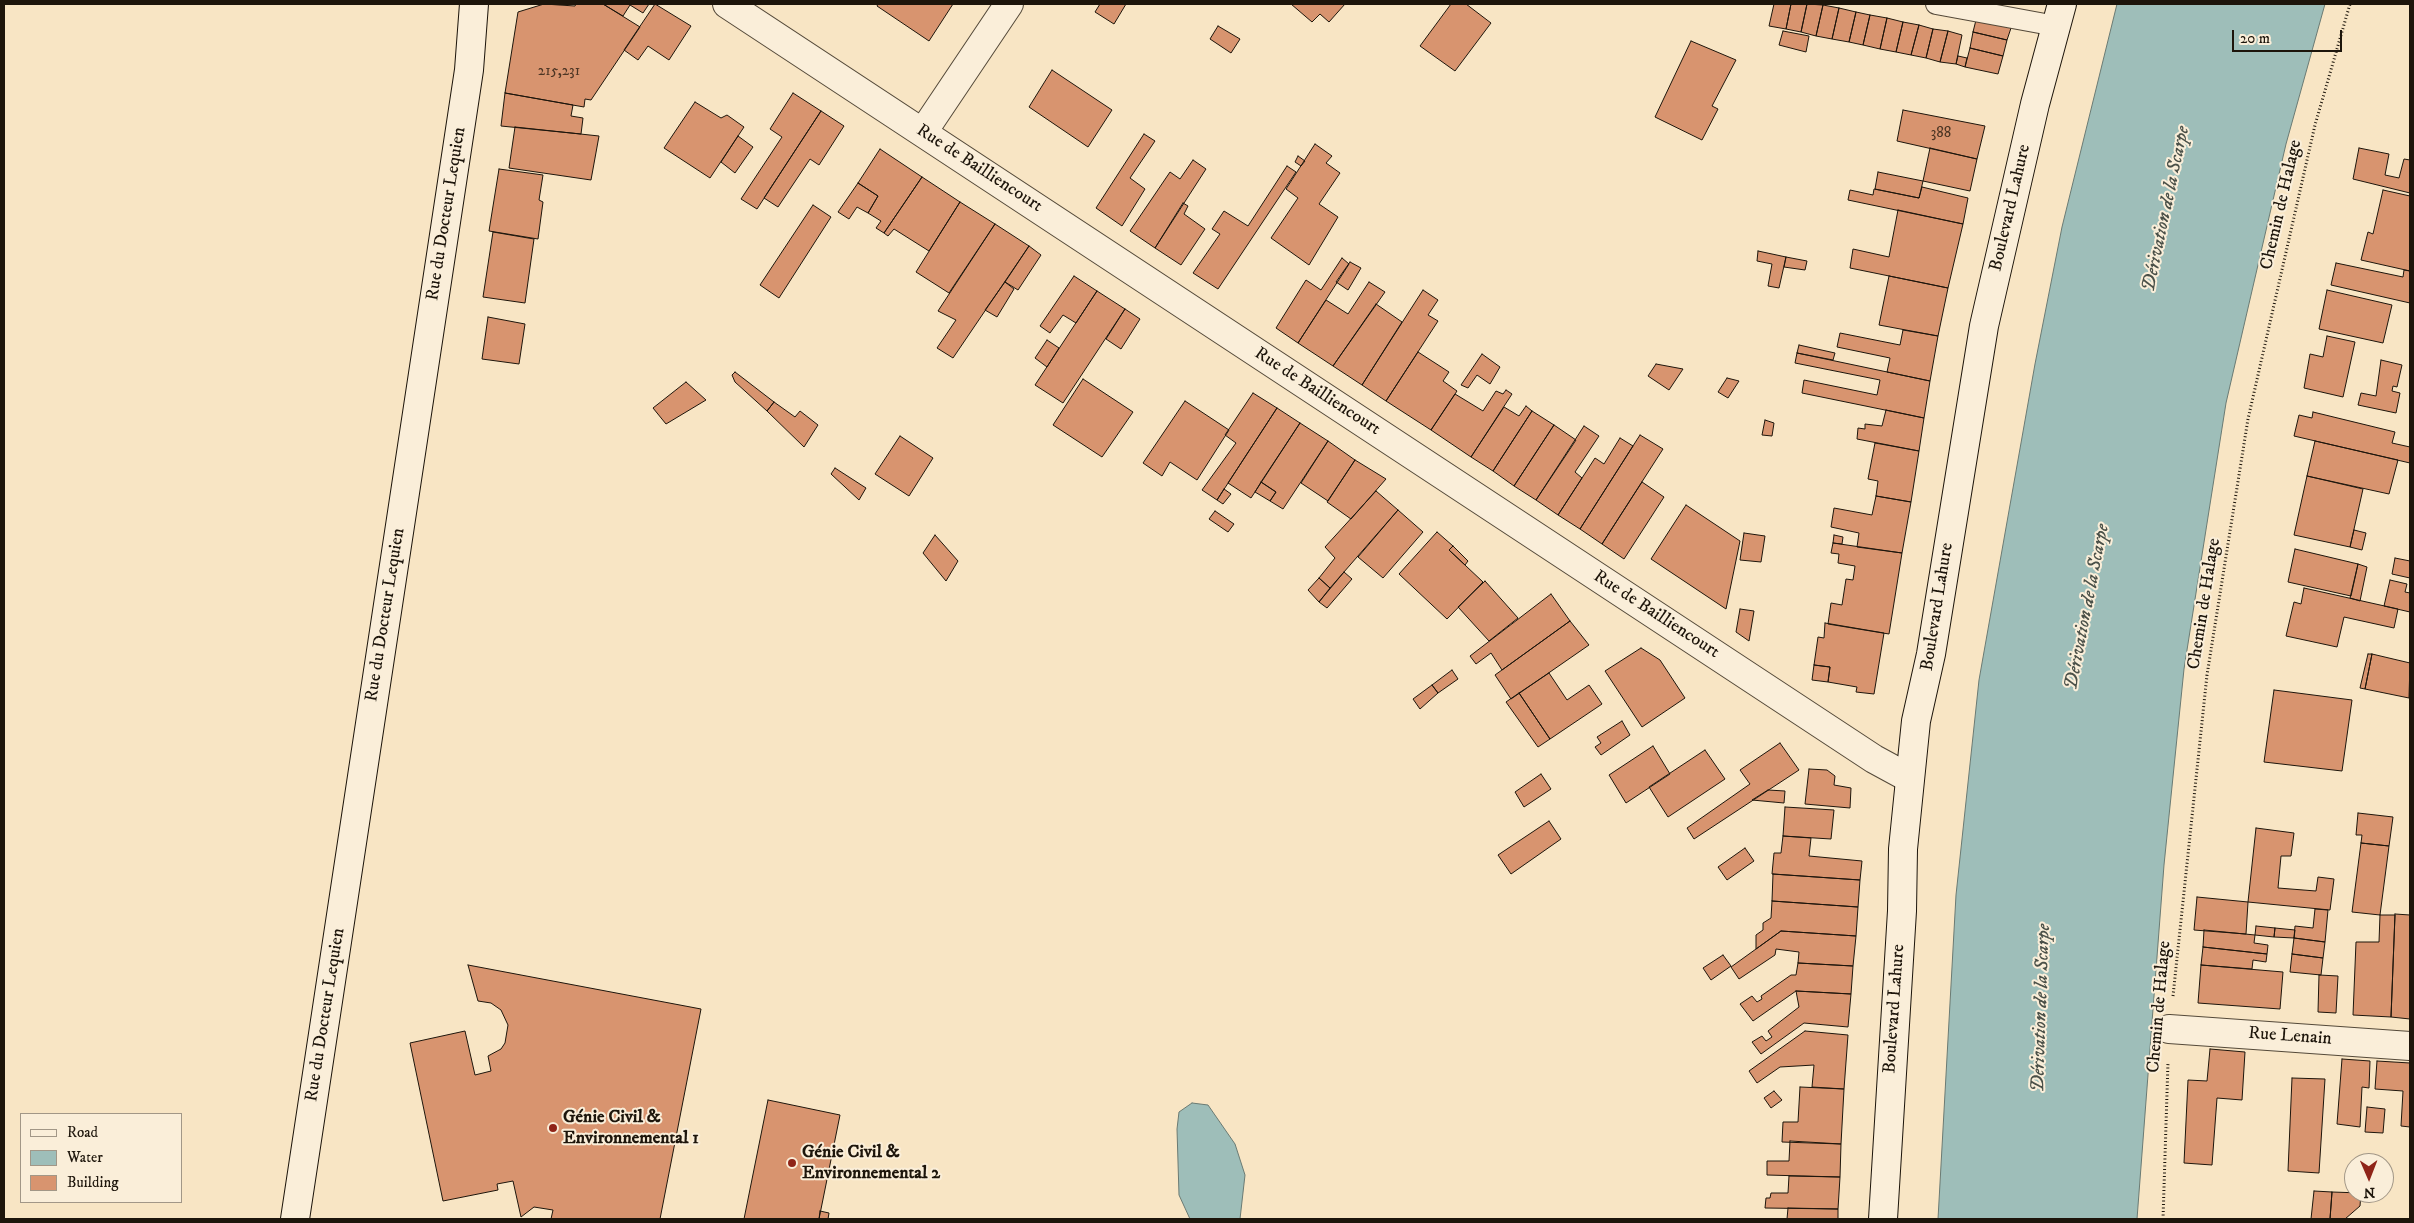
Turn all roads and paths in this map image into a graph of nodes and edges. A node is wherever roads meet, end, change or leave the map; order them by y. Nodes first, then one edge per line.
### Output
1 (727, 4) edge
2 (1009, 4) edge
3 (1936, 4) edge
4 (2350, 4) edge
5 (473, 6) edge
6 (2059, 15) edge
7 (923, 132) junction
8 (1909, 778) junction
9 (2169, 1029) junction
10 (2410, 1046) edge
11 (294, 1219) edge
12 (1883, 1219) edge
13 (2163, 1219) edge

1 - 7 street, Rue de Bailliencourt
2 - 7 street
3 - 6 lane
4 - 9 path, Chemin de Halage
5 - 11 street, Rue du Docteur Lequien
6 - 8 street, Boulevard Lahure
7 - 8 street, Rue de Bailliencourt
8 - 12 street, Boulevard Lahure
9 - 10 street, Rue Lenain
9 - 13 path, Chemin de Halage

